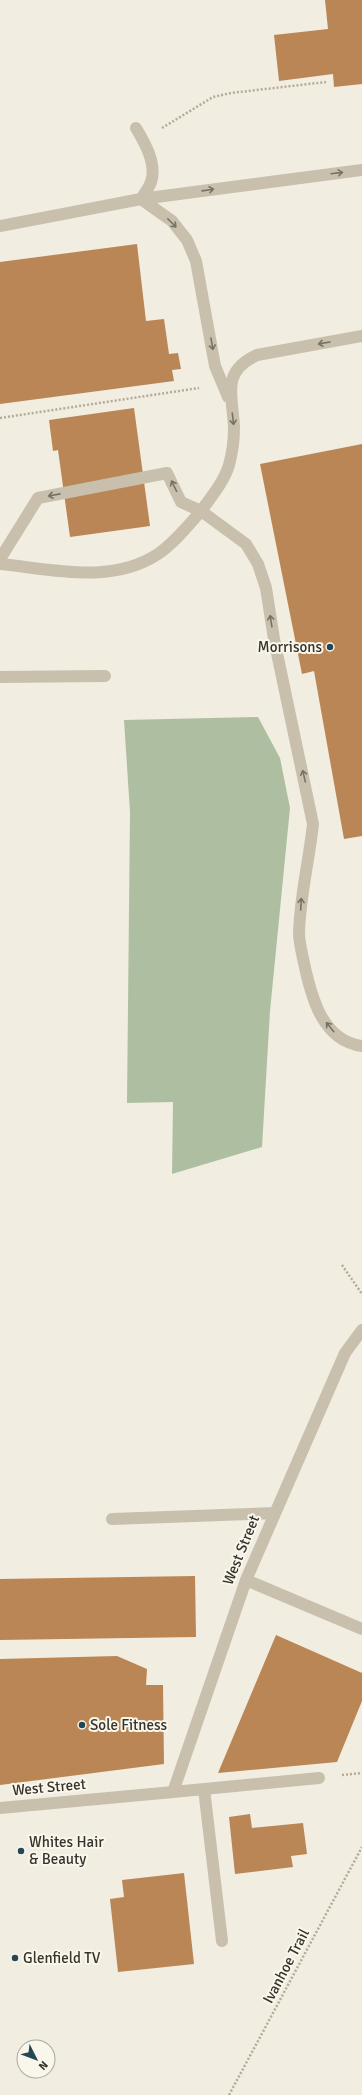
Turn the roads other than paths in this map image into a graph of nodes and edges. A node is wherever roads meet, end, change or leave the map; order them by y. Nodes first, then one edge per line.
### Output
1 (136, 128) dead end
2 (362, 170) edge
3 (142, 199) junction
4 (0, 226) edge
5 (362, 336) edge
6 (231, 403) junction
7 (201, 511) junction
8 (0, 559) edge
9 (0, 564) edge
10 (105, 676) dead end
11 (0, 678) edge
12 (362, 1046) edge
13 (362, 1330) edge
14 (273, 1513) junction
15 (112, 1519) dead end
16 (246, 1580) junction
17 (362, 1629) edge
18 (319, 1778) dead end
19 (204, 1789) junction
20 (172, 1792) junction
21 (0, 1808) edge
22 (222, 1941) dead end

1 - 3 street
3 -> 2 street
3 - 4 street
3 -> 6 street
5 -> 6 street
6 -> 7 street
7 -> 8 street
7 - 9 street
12 -> 7 street
10 - 11 street
13 - 14 street, West Street
14 - 15 street
14 - 16 street, West Street
16 - 17 street
16 - 20 street, West Street
18 - 19 street, West Street
19 - 20 street, West Street
19 - 22 street
20 - 21 street, West Street

